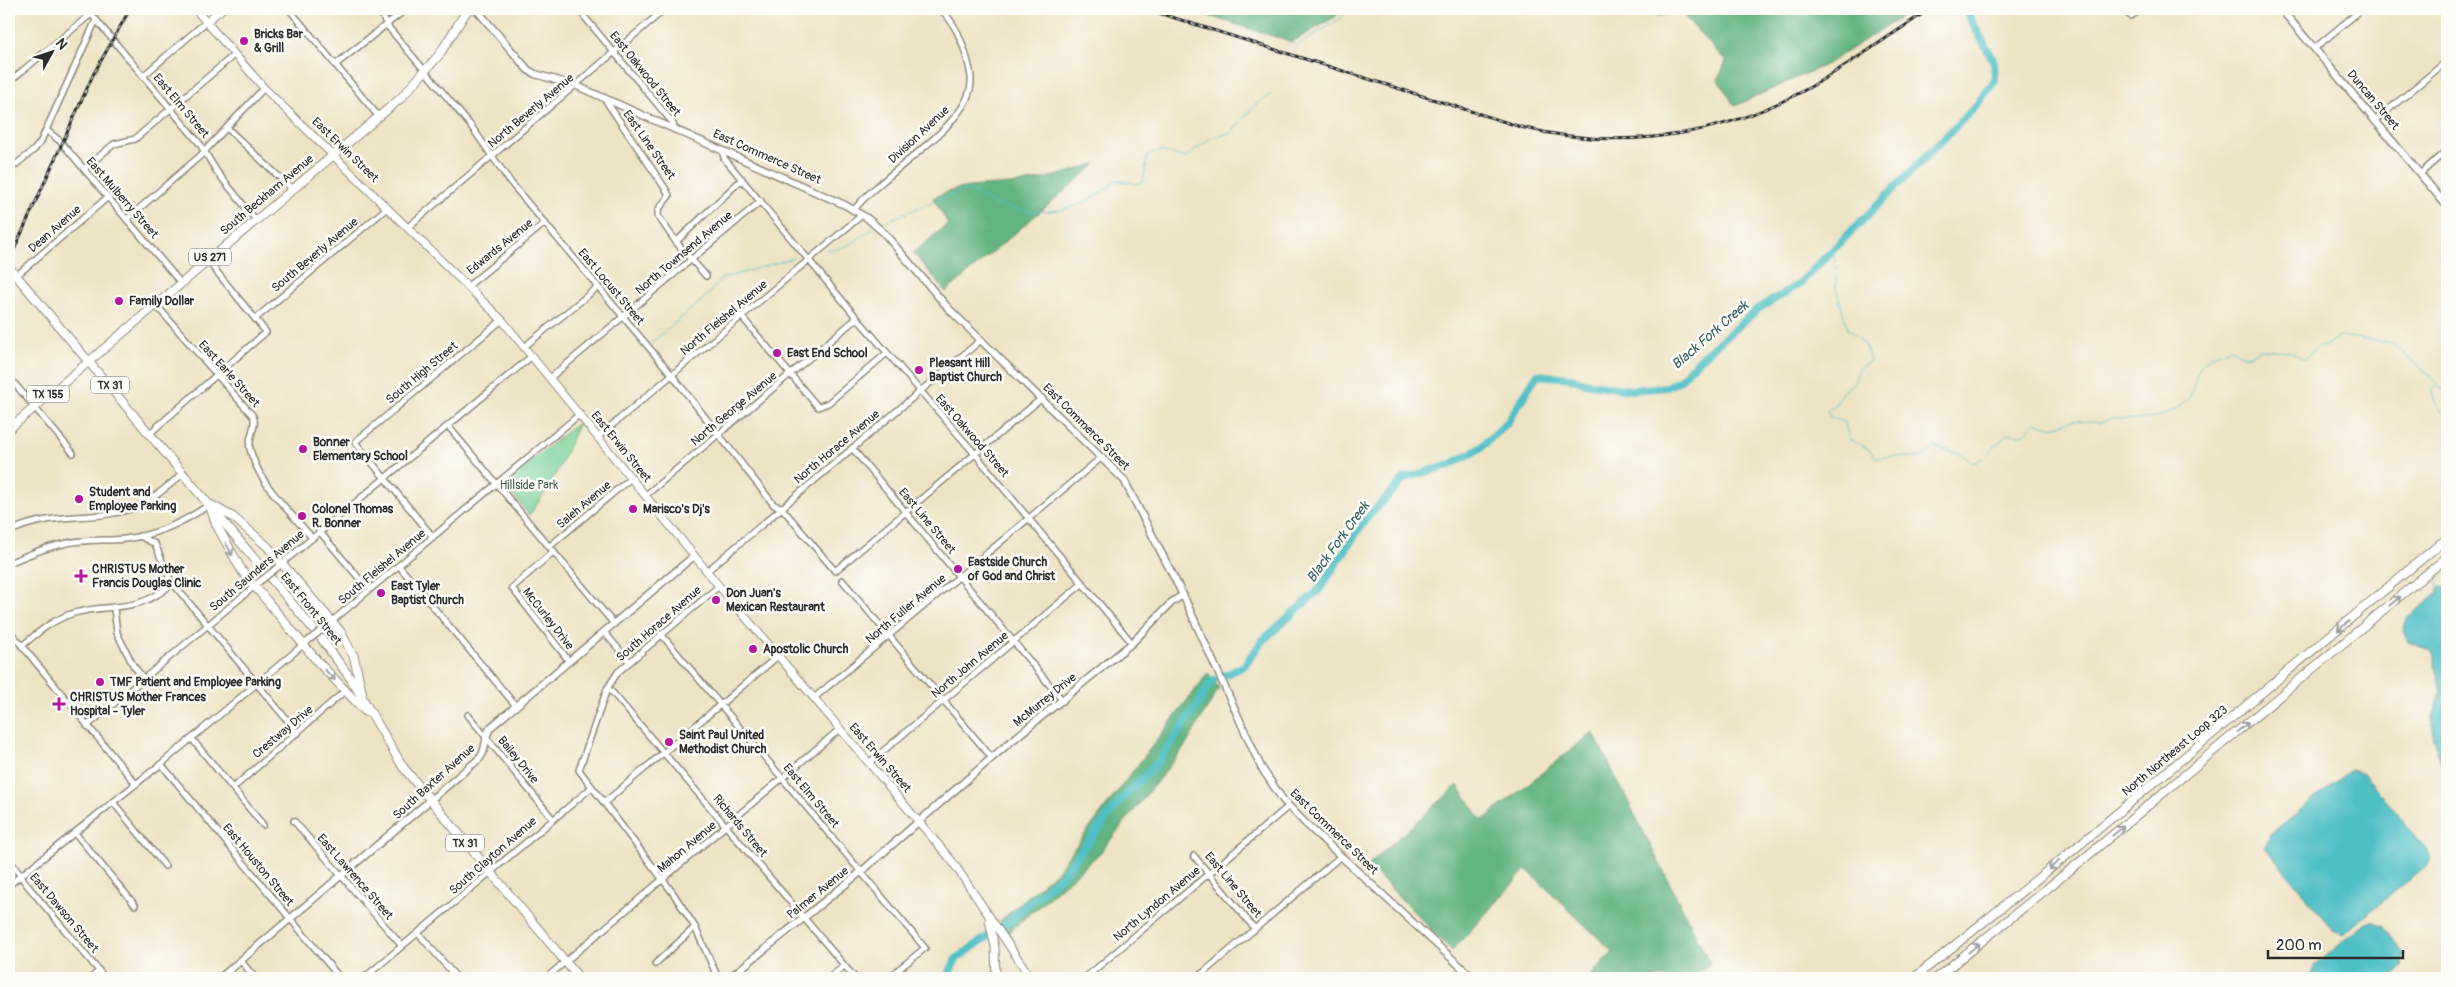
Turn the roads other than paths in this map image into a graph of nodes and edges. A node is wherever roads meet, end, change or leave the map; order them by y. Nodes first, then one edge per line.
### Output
1 (87, 9) edge
2 (97, 9) edge
3 (195, 9) edge
4 (222, 9) edge
5 (289, 9) edge
6 (378, 9) edge
7 (406, 9) edge
8 (468, 9) edge
9 (476, 9) edge
10 (578, 9) edge
11 (665, 9) edge
12 (940, 9) edge
13 (2121, 9) edge
14 (2142, 9) edge
15 (2281, 9) edge
16 (2362, 9) edge
17 (91, 14) junction
18 (96, 20) junction
19 (206, 22) junction
20 (386, 23) junction
21 (2315, 48) junction
22 (615, 52) junction
23 (234, 55) junction
24 (2447, 61) edge
25 (335, 64) junction
26 (426, 71) junction
27 (143, 76) junction
28 (9, 82) edge
29 (577, 86) junction
30 (264, 88) junction
31 (604, 98) junction
32 (171, 109) junction
33 (379, 117) junction
34 (2376, 120) junction
35 (227, 128) junction
36 (675, 129) junction
37 (46, 130) junction
38 (722, 149) junction
39 (2447, 150) edge
40 (205, 151) junction
41 (334, 154) junction
42 (492, 156) junction
43 (84, 169) junction
44 (9, 170) edge
45 (2420, 174) junction
46 (742, 179) junction
47 (292, 189) junction
48 (108, 197) junction
49 (761, 201) junction
50 (2447, 206) edge
51 (387, 208) junction
52 (854, 210) junction
53 (862, 215) junction
54 (127, 219) junction
55 (255, 219) junction
56 (545, 224) junction
57 (408, 227) junction
58 (676, 242) junction
59 (206, 260) junction
60 (692, 260) junction
61 (810, 260) junction
62 (9, 267) edge
63 (16, 276) junction
64 (706, 276) dead end
65 (180, 282) junction
66 (468, 286) junction
67 (598, 287) junction
68 (154, 304) junction
69 (742, 316) junction
70 (623, 318) junction
71 (857, 318) junction
72 (255, 319) junction
73 (502, 320) junction
74 (981, 340) junction
75 (524, 346) junction
76 (887, 353) junction
77 (532, 356) junction
78 (89, 361) junction
79 (216, 375) junction
80 (672, 375) junction
81 (9, 376) edge
82 (790, 376) junction
83 (550, 378) junction
84 (920, 391) junction
85 (1042, 398) junction
86 (33, 407) junction
87 (580, 414) junction
88 (448, 426) junction
89 (9, 429) edge
90 (150, 433) junction
91 (719, 434) junction
92 (598, 437) junction
93 (852, 448) junction
94 (73, 453) dead end
95 (976, 455) junction
96 (1102, 457) junction
97 (184, 473) junction
98 (384, 478) junction
99 (631, 478) junction
100 (496, 483) junction
101 (646, 495) junction
102 (210, 504) junction
103 (781, 507) junction
104 (906, 513) junction
105 (1029, 518) junction
106 (158, 531) junction
107 (9, 532) edge
108 (320, 532) junction
109 (140, 536) junction
110 (433, 537) junction
111 (312, 538) junction
112 (2447, 538) edge
113 (154, 544) junction
114 (552, 549) junction
115 (694, 556) junction
116 (2447, 556) edge
117 (9, 563) edge
118 (280, 565) junction
119 (399, 566) junction
120 (707, 571) junction
121 (959, 577) junction
122 (842, 580) dead end
123 (1083, 583) junction
124 (173, 584) junction
125 (257, 584) junction
126 (719, 586) junction
127 (512, 588) joint
128 (369, 590) junction
129 (1183, 595) junction
130 (114, 608) junction
131 (2366, 608) junction
132 (2374, 618) junction
133 (329, 624) junction
134 (614, 624) junction
135 (208, 625) junction
136 (9, 630) edge
137 (604, 632) junction
138 (661, 634) junction
139 (888, 636) junction
140 (1014, 642) junction
141 (306, 643) junction
142 (1132, 643) junction
143 (22, 646) junction
144 (778, 656) junction
145 (568, 661) junction
146 (629, 661) junction
147 (143, 678) junction
148 (257, 684) junction
149 (607, 689) junction
150 (346, 690) junction
151 (363, 698) junction
152 (814, 698) junction
153 (944, 700) junction
154 (1063, 701) junction
155 (720, 704) junction
156 (516, 706) junction
157 (468, 715) dead end
158 (87, 726) junction
159 (379, 729) junction
160 (840, 729) junction
161 (298, 733) junction
162 (2213, 734) junction
163 (486, 736) junction
164 (192, 739) junction
165 (2222, 745) junction
166 (664, 752) junction
167 (992, 758) junction
168 (869, 762) junction
169 (161, 764) junction
170 (783, 779) junction
171 (136, 784) junction
172 (233, 788) junction
173 (591, 788) junction
174 (113, 802) junction
175 (430, 802) junction
176 (604, 803) junction
177 (1289, 806) junction
178 (552, 818) junction
179 (294, 820) dead end
180 (920, 822) junction
181 (263, 825) dead end
182 (727, 826) junction
183 (75, 833) junction
184 (2072, 851) junction
185 (1194, 856) dead end
186 (1341, 856) junction
187 (9, 859) edge
188 (2080, 862) junction
189 (165, 866) dead end
190 (862, 871) junction
191 (489, 872) junction
192 (1209, 873) junction
193 (20, 875) junction
194 (341, 876) junction
195 (663, 880) junction
196 (9, 885) edge
197 (134, 905) dead end
198 (986, 910) junction
199 (290, 918) junction
200 (804, 919) junction
201 (695, 928) junction
202 (1255, 929) junction
203 (418, 933) junction
204 (402, 946) junction
205 (1012, 952) junction
206 (996, 959) junction
207 (1938, 959) junction
208 (240, 961) junction
209 (566, 962) junction
210 (655, 964) dead end
211 (844, 966) junction
212 (1947, 969) junction
213 (99, 971) junction
214 (9, 975) edge
215 (12, 978) edge
216 (91, 978) edge
217 (105, 978) edge
218 (220, 978) edge
219 (255, 978) edge
220 (340, 978) edge
221 (364, 978) edge
222 (457, 978) edge
223 (546, 978) edge
224 (579, 978) edge
225 (718, 978) edge
226 (729, 978) edge
227 (829, 978) edge
228 (855, 978) edge
229 (888, 978) edge
230 (996, 978) edge
231 (1031, 978) edge
232 (1085, 978) edge
233 (1197, 978) edge
234 (1473, 978) edge
235 (1914, 978) edge
236 (1936, 978) edge

1 - 17 street, East Elm Street
2 - 17 street
3 - 19 main road, East Erwin Street
4 - 19 main road
5 - 25 street
6 - 20 street, East Locust Street
7 - 20 street
8 - 26 main road, US 271
9 - 29 street
10 - 22 street, East Oakwood Street
11 - 22 street, North Beverly Avenue
12 - 52 street, Division Avenue
13 - 14 street
15 - 21 street, Duncan Street
16 - 21 street
17 - 18 street, East Elm Street
17 - 28 street
18 - 27 street, East Elm Street
18 - 37 street
19 - 23 main road, East Erwin Street
19 - 27 street
20 - 25 street
20 - 26 street, East Locust Street
21 - 34 street, Duncan Street
22 - 29 street, North Beverly Avenue
22 - 36 street, East Oakwood Street
23 - 30 main road, East Erwin Street
23 - 32 street
24 - 34 street
25 - 33 street
26 - 33 main road, US 271
26 - 42 street, East Locust Street
27 - 32 street, East Elm Street
29 - 31 street, East Commerce Street
29 - 42 street, North Beverly Avenue
30 - 35 street
30 - 41 main road, East Erwin Street
31 - 36 street, East Commerce Street
31 - 58 street, East Line Street
32 - 40 street, East Elm Street
32 - 43 street
33 - 41 main road, US 271
34 - 45 street, Duncan Street
35 - 40 street
35 - 47 street
36 - 38 street, East Commerce Street
37 - 43 street, East Mulberry Street
37 - 44 street
38 - 46 street, East Oakwood Street
38 - 52 street, East Commerce Street
39 - 45 street
40 - 54 street
40 - 55 street, East Elm Street
41 - 47 main road, South Beckham Avenue / US 271
41 - 51 main road, East Erwin Street
42 - 56 street, East Locust Street
42 - 57 street, North Beverly Avenue
43 - 48 street, East Mulberry Street
45 - 50 street, Duncan Street
46 - 49 street, East Oakwood Street
46 - 58 street
47 - 55 main road, South Beckham Avenue / US 271
48 - 54 street, East Mulberry Street
48 - 63 street, Dean Avenue
49 - 60 street, North Townsend Avenue
49 - 61 street, East Oakwood Street
51 - 57 main road, East Erwin Street
51 - 72 street, South Beverly Avenue
52 - 53 street, East Commerce Street
53 - 61 street, North Fleishel Avenue
53 - 74 street, East Commerce Street
54 - 65 street, East Mulberry Street
55 - 59 main road, South Beckham Avenue / US 271
56 - 66 street, Edwards Avenue
56 - 67 street, East Locust Street
57 - 66 main road, East Erwin Street
58 - 60 street, East Line Street
59 - 65 main road, South Beckham Avenue / US 271
59 - 72 street
60 - 64 street, East Line Street
60 - 70 street, North Townsend Avenue
61 - 69 street, North Fleishel Avenue
61 - 71 street, East Oakwood Street
62 - 63 main road, East Front Street / TX 31
63 - 78 main road, East Front Street / TX 31
65 - 68 main road, South Beckham Avenue / US 271
66 - 73 main road, East Erwin Street
67 - 70 street, East Locust Street
67 - 75 street
68 - 78 main road, South Beckham Avenue / US 271
68 - 79 street, East Earle Street
69 - 80 street, North Fleishel Avenue
69 - 82 street
70 - 80 street, East Locust Street
70 - 83 street, North Townsend Avenue
71 - 76 street, East Oakwood Street
71 - 82 street, North George Avenue
72 - 79 street
73 - 75 main road, East Erwin Street
73 - 98 street, South High Street
74 - 84 street, North Horace Avenue
74 - 85 street, East Commerce Street
75 - 77 main road, East Erwin Street
76 - 82 street
76 - 84 street, East Oakwood Street
77 - 83 main road, East Erwin Street
77 - 88 street, South Saunders Avenue
78 - 86 main road, South Beckham Avenue / TX 155
78 - 90 main road, East Front Street / TX 31
79 - 90 street
79 - 111 street, East Earle Street
80 - 91 street, East Locust Street
80 - 92 street, North Fleishel Avenue
81 - 86 street
82 - 91 street, North George Avenue
83 - 87 main road, East Erwin Street
84 - 93 street, North Horace Avenue
84 - 95 street, East Oakwood Street
85 - 95 street
85 - 96 street, East Commerce Street
86 - 89 main road, South Beckham Avenue / TX 155
86 - 94 street
87 - 92 main road, East Erwin Street
87 - 100 street, South Fleishel Avenue
88 - 98 street, South Saunders Avenue
88 - 100 street
90 - 97 main road, East Front Street / TX 31
91 - 101 street, North George Avenue
91 - 103 street, East Locust Street
92 - 99 main road, East Erwin Street
93 - 103 street, North Horace Avenue
93 - 104 street, East Line Street
95 - 104 street
95 - 105 street, East Oakwood Street
96 - 105 street, North Fuller Avenue
96 - 129 street, East Commerce Street
97 - 102 main road, East Front Street / TX 31
97 - 107 street
98 - 108 street, South Saunders Avenue
98 - 110 street
99 - 101 main road, East Erwin Street
99 - 114 street, Saleh Avenue
100 - 110 street, South Fleishel Avenue
100 - 114 street
101 - 115 main road, East Erwin Street
102 - 106 street
102 - 118 main road
102 -> 125 main road
102 - 151 main road, East Front Street / TX 31
103 - 104 street, East Locust Street
103 - 120 street, North Horace Avenue
104 - 121 street, East Line Street
105 - 121 street, North Fuller Avenue
105 - 123 street, East Oakwood Street
106 - 109 street
106 - 113 street
108 - 111 street, South Saunders Avenue
108 - 128 street
109 - 113 street
109 - 117 street
110 - 119 street, South Fleishel Avenue
111 - 118 street, South Saunders Avenue
112 - 131 main road, North Northeast Loop 323
113 - 124 street
114 - 127 street, Saleh Avenue
114 - 134 street
115 - 120 main road, East Erwin Street
115 - 134 street, South Baxter Avenue
132 -> 116 main road, North Northeast Loop 323
118 - 125 street, South Saunders Avenue, bridge
118 - 133 main road
119 - 128 street, South Fleishel Avenue
119 - 156 street
120 - 126 main road, East Erwin Street
121 - 139 street, North Fuller Avenue
121 - 140 street, East Line Street
122 - 139 street
123 - 140 street, North John Avenue
123 - 142 street, East Oakwood Street
124 - 130 street
124 - 135 street
125 - 135 street, South Saunders Avenue
125 - 141 main road
126 - 138 street, South Horace Avenue
126 - 144 main road, East Erwin Street
127 - 145 street, McCurley Drive
128 - 133 street, South Fleishel Avenue
129 - 142 street, McMurrey Drive
129 - 177 street, East Commerce Street
130 - 143 street
130 - 147 street
131 - 132 main road
131 -> 162 main road, North Northeast Loop 323
165 -> 132 main road, North Northeast Loop 323
133 - 141 street, South Fleishel Avenue, bridge
133 - 151 main road
134 - 137 street, South Baxter Avenue
135 - 147 street, South Saunders Avenue
135 - 148 street
136 - 143 street
137 - 145 street, South Baxter Avenue
137 - 146 street
138 - 146 street, South Horace Avenue
138 - 155 street, East Elm Street
139 - 152 street, North Fuller Avenue
139 - 153 street
140 - 153 street, North John Avenue
140 - 154 street, East Line Street
141 - 148 street, South Fleishel Avenue
141 -> 150 main road
142 - 154 street, McMurrey Drive
143 - 158 street
144 - 152 main road, East Erwin Street
144 - 155 street
145 - 156 street, South Baxter Avenue
146 - 149 street, South Horace Avenue
147 - 158 street, South Saunders Avenue
148 - 161 street
148 - 164 street, South Fleishel Avenue
149 - 166 street, Richards Street
149 - 173 street, South Horace Avenue
150 - 159 main road
150 - 161 street, Crestway Drive
151 - 159 main road, East Front Street / TX 31
152 - 160 main road, East Erwin Street
153 - 167 street
153 - 168 street, North John Avenue
154 - 167 street, McMurrey Drive
155 - 166 street
155 - 170 street, East Elm Street
156 - 163 street, South Baxter Avenue
157 - 163 street, Bailey Drive
158 - 171 street
159 - 175 main road, East Front Street / TX 31
160 - 168 main road, East Erwin Street
160 - 170 street, Mahon Avenue
161 - 172 street, Crestway Drive
162 - 165 main road
162 - 184 main road, North Northeast Loop 323
163 - 175 street, South Baxter Avenue
163 - 178 street, Bailey Drive
164 - 169 street, South Fleishel Avenue
164 - 172 street
188 -> 165 main road, North Northeast Loop 323
166 - 176 street
166 - 182 street, Richards Street
167 - 180 street, McMurrey Drive
168 - 180 main road, East Erwin Street
169 - 171 street, South Fleishel Avenue
169 - 199 street, East Houston Street
170 - 182 street, Mahon Avenue
170 - 190 street, East Elm Street
171 - 174 street, South Fleishel Avenue
172 - 181 street
173 - 176 street
173 - 178 street, South Clayton Avenue
174 - 183 street, South Fleishel Avenue
174 - 189 street
175 - 191 main road, East Front Street / TX 31
175 - 194 street, South Baxter Avenue
176 - 195 street
177 - 186 street, East Commerce Street
177 - 192 street, North Lyndon Avenue
178 - 191 street, South Clayton Avenue
179 - 194 street, East Lawrence Street
180 - 190 street, Palmer Avenue
180 - 198 main road, East Erwin Street
182 - 195 street, Mahon Avenue
182 - 200 street, Richards Street
183 - 193 street, South Fleishel Avenue
183 - 197 street
184 - 188 main road
184 -> 207 main road, North Northeast Loop 323
185 - 192 street, East Line Street
186 - 202 street
186 - 234 street, East Commerce Street
187 - 193 street, East Dawson Street
212 -> 188 main road, North Northeast Loop 323
190 - 200 street, Palmer Avenue
190 - 229 street, East Elm Street
191 - 203 street, South Clayton Avenue
191 - 209 main road, East Front Street / TX 31
192 - 202 street, East Line Street
192 - 232 street, North Lyndon Avenue
193 - 196 street, South Fleishel Avenue
193 - 213 street, East Dawson Street
194 - 199 street, South Baxter Avenue
194 - 204 street, East Lawrence Street
195 - 201 street
195 - 209 street, Mahon Avenue
198 - 205 main road, East Erwin Street
198 - 206 main road
199 - 208 street, South Baxter Avenue
199 - 220 street, East Houston Street
200 - 211 street, Richards Street
200 - 226 street, Palmer Avenue
201 - 210 street
201 - 225 street
202 - 233 street
203 - 204 street, South Clayton Avenue
203 - 222 street
204 - 221 street, South Clayton Avenue
205 - 206 main road
205 - 231 main road, East Erwin Street
206 - 230 main road
207 - 212 main road
207 - 235 main road, North Northeast Loop 323
208 - 218 street, South Baxter Avenue
208 - 219 street
209 - 223 street, Mahon Avenue
209 - 224 main road, East Front Street / TX 31
211 - 227 street
211 - 228 street, Richards Street
212 - 236 main road, North Northeast Loop 323
213 - 216 street
213 - 217 street, East Dawson Street
214 - 215 street

